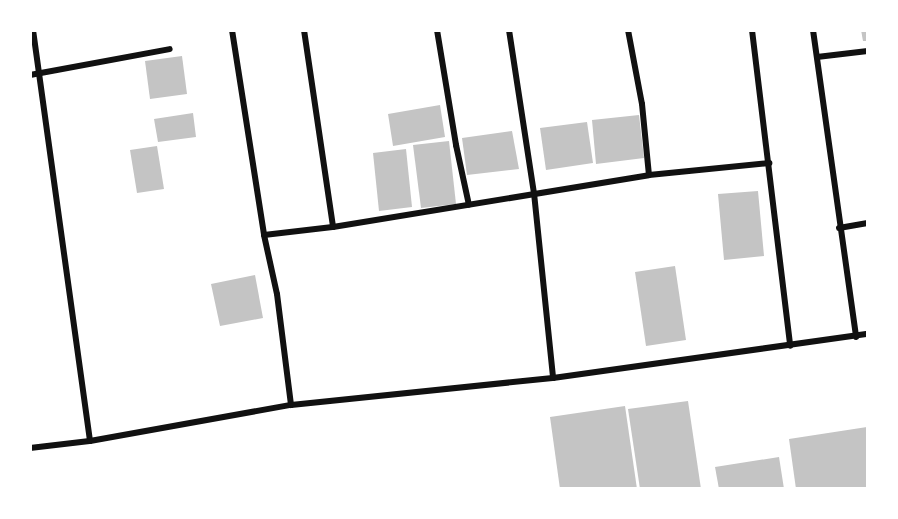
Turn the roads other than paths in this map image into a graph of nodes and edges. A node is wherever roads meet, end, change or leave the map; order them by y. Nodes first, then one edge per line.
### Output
1 (33, 30) edge
2 (232, 30) edge
3 (304, 30) edge
4 (437, 30) edge
5 (509, 30) edge
6 (628, 30) edge
7 (752, 30) edge
8 (813, 30) edge
9 (170, 49) dead end
10 (868, 51) edge
11 (817, 57) junction
12 (39, 74) junction
13 (30, 75) edge
14 (769, 163) junction
15 (650, 175) junction
16 (534, 193) junction
17 (469, 205) junction
18 (868, 223) edge
19 (333, 227) junction
20 (839, 228) junction
21 (264, 235) junction
22 (868, 334) edge
23 (856, 337) junction
24 (790, 346) junction
25 (553, 378) junction
26 (291, 405) junction
27 (90, 441) junction
28 (30, 448) edge

1 - 12 street
2 - 21 street
3 - 19 street
4 - 17 street
5 - 16 street
6 - 15 street
7 - 14 street
8 - 11 street
9 - 12 street
10 - 11 street
11 - 20 street
12 - 13 street
12 - 27 street
14 - 15 street
14 - 24 street
15 - 16 street
16 - 17 street
16 - 25 street
17 - 19 street
18 - 20 street
19 - 21 street
20 - 23 street
21 - 26 street
22 - 23 street
23 - 24 street
24 - 25 street
25 - 26 street
26 - 27 street
27 - 28 street

